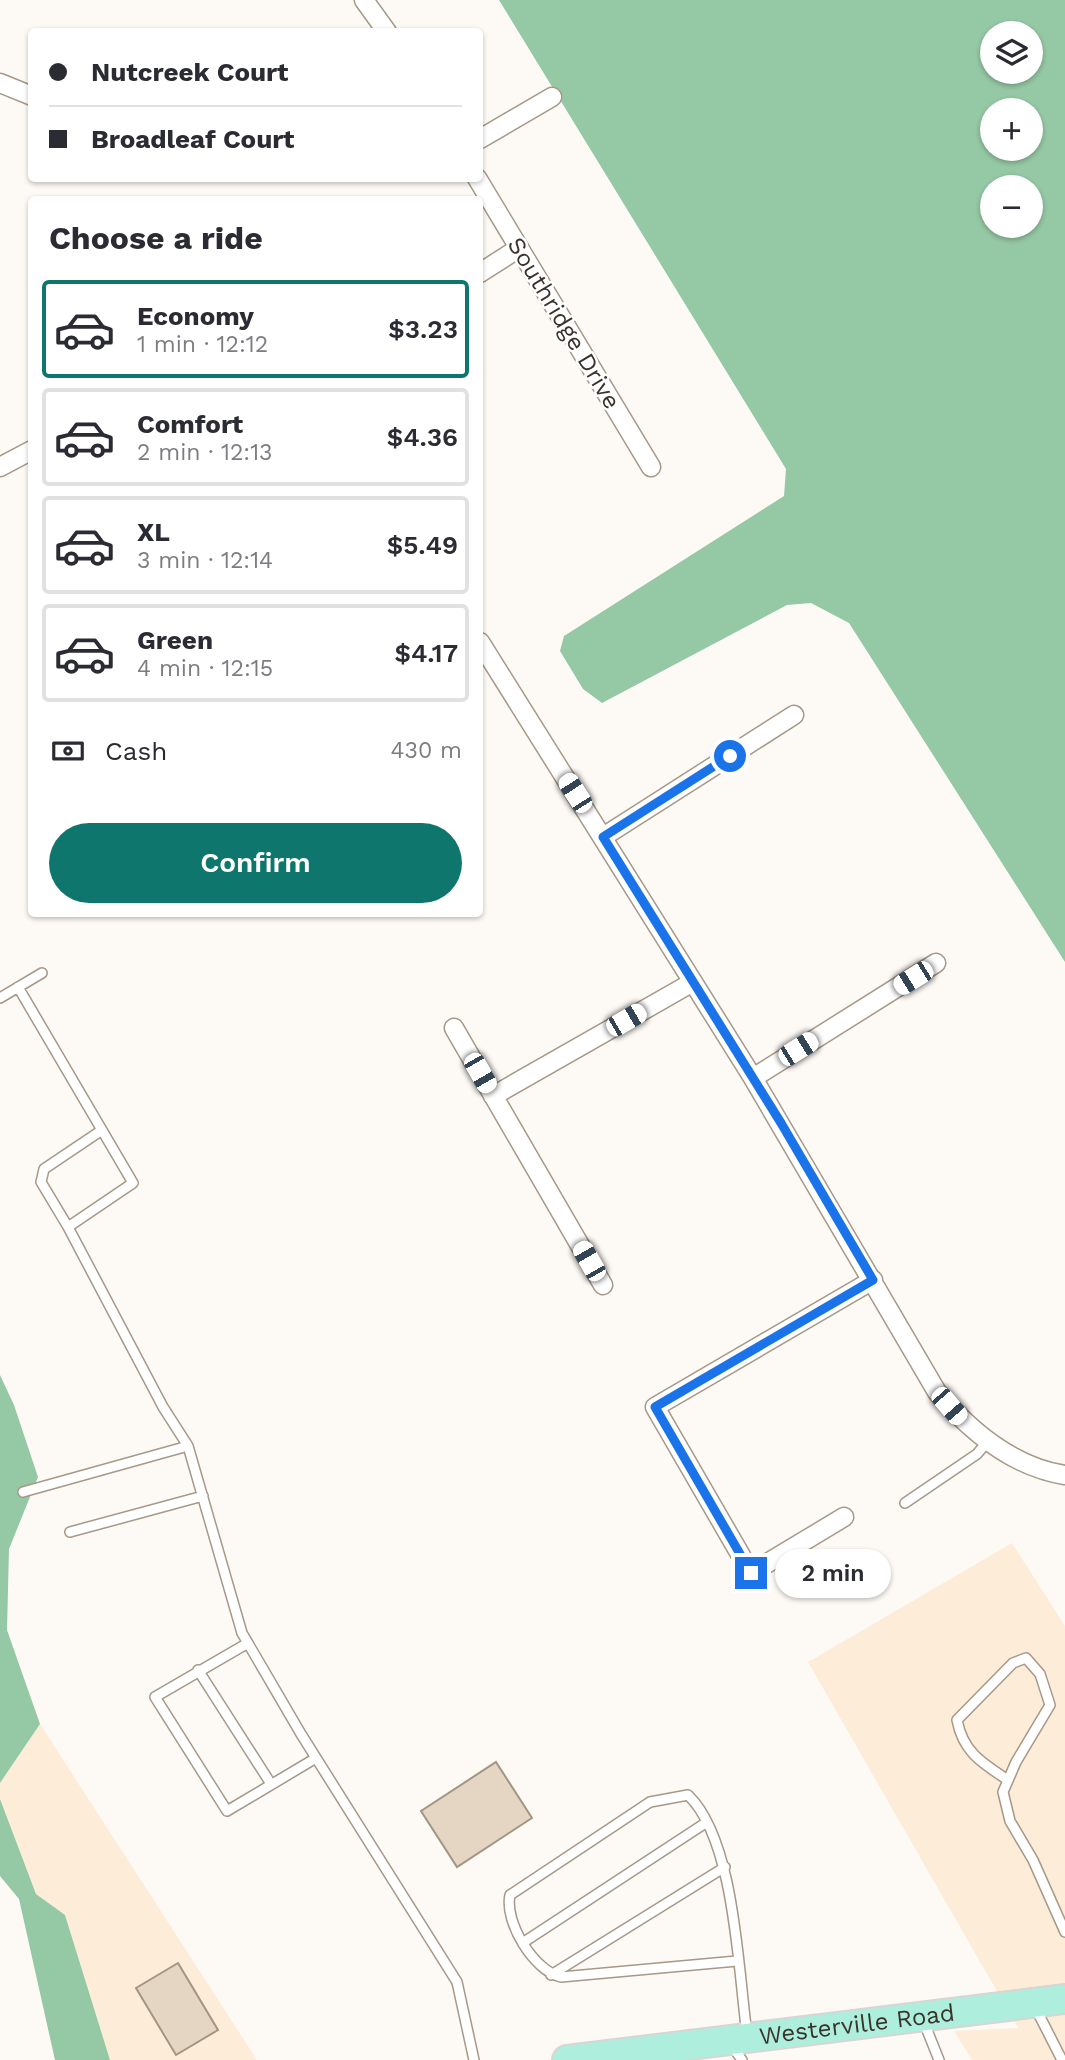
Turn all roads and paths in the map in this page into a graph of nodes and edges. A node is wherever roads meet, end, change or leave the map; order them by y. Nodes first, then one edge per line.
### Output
1 (364, 0) edge
2 (384, 28) edge
3 (0, 83) edge
4 (28, 94) edge
5 (552, 97) dead end
6 (483, 137) edge
7 (479, 182) edge
8 (519, 248) junction
9 (483, 271) edge
10 (28, 452) edge
11 (0, 467) edge
12 (651, 467) dead end
13 (483, 647) edge
14 (794, 715) dead end
15 (603, 837) junction
16 (936, 963) dead end
17 (42, 973) dead end
18 (692, 982) junction
19 (18, 987) junction
20 (0, 998) edge
21 (454, 1028) dead end
22 (753, 1078) junction
23 (493, 1096) junction
24 (102, 1130) junction
25 (68, 1227) junction
26 (873, 1280) junction
27 (603, 1285) dead end
28 (988, 1441) junction
29 (188, 1446) junction
30 (1065, 1475) edge
31 (23, 1492) dead end
32 (202, 1496) junction
33 (905, 1503) dead end
34 (844, 1517) dead end
35 (70, 1532) dead end
36 (248, 1643) junction
37 (198, 1671) junction
38 (316, 1758) junction
39 (1008, 1780) junction
40 (271, 1784) junction
41 (707, 1822) junction
42 (725, 1867) junction
43 (1065, 1932) edge
44 (524, 1942) junction
45 (737, 1961) junction
46 (551, 1975) junction
47 (1065, 1999) edge
48 (1033, 2004) junction
49 (921, 2016) junction
50 (740, 2047) edge
51 (679, 2053) edge
52 (474, 2060) edge
53 (567, 2060) edge
54 (939, 2060) edge
55 (1062, 2060) edge

1 - 2 street
3 - 4 street
5 - 6 street
7 - 8 street, Southridge Drive
8 - 9 street
8 - 12 street, Southridge Drive
10 - 11 street
13 - 15 street
14 - 15 street
15 - 18 street
16 - 22 street
17 - 19 lane
18 - 22 street
18 - 23 street
19 - 20 lane
19 - 24 lane
21 - 23 street
22 - 26 street
23 - 27 street
24 - 25 lane
24 - 25 lane
25 - 29 lane
26 - 28 street
26 - 34 street
28 - 30 street
28 - 33 lane
29 - 31 lane
29 - 32 lane
32 - 35 lane
32 - 36 lane
36 - 37 lane
36 - 38 lane
37 - 40 lane
37 - 40 lane
38 - 40 lane
38 - 52 lane
39 - 39 lane
39 - 43 lane
41 - 42 lane
41 - 44 lane
41 - 44 lane
42 - 45 lane
42 - 46 lane
44 - 46 lane
45 - 46 lane
45 - 50 lane
47 - 48 main road, Westerville Road
48 - 49 main road, Westerville Road
48 - 55 lane
49 - 50 main road, Westerville Road
49 - 54 lane
50 - 51 main road, Westerville Road
51 - 53 main road, Westerville Road

